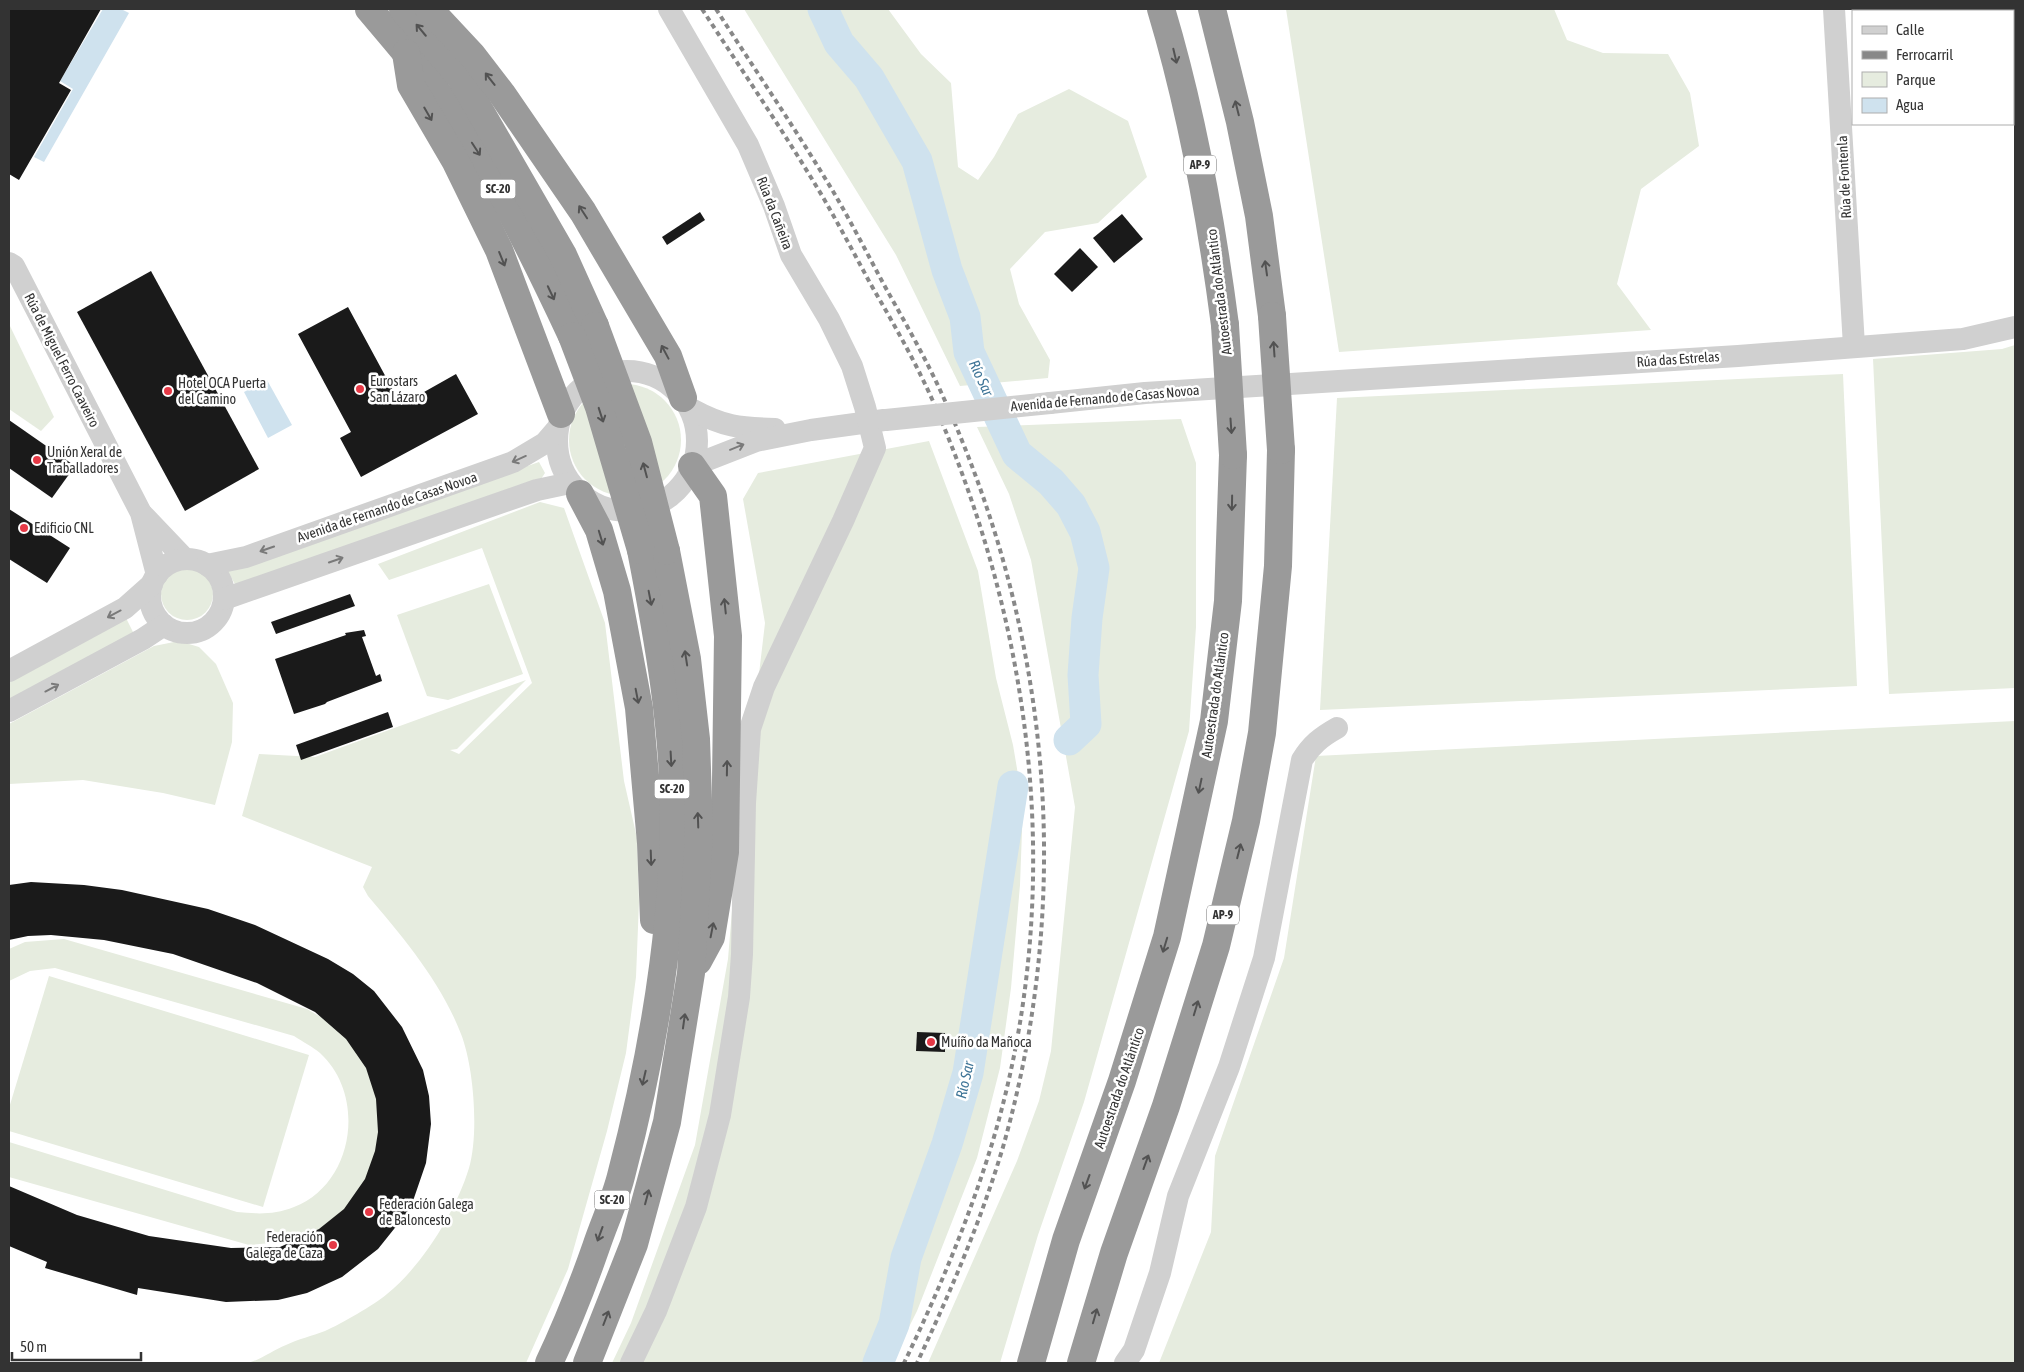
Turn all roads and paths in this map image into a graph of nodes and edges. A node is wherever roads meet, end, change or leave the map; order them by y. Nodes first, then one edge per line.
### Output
1 (369, 9) edge
2 (403, 9) edge
3 (669, 9) edge
4 (1162, 9) edge
5 (1212, 9) edge
6 (1834, 9) edge
7 (434, 15) edge
8 (406, 53) junction
9 (461, 78) junction
10 (9, 263) edge
11 (2015, 327) edge
12 (584, 331) junction
13 (1854, 346) junction
14 (1339, 381) joint
15 (687, 403) junction
16 (877, 421) junction
17 (559, 422) junction
18 (811, 430) junction
19 (692, 466) junction
20 (575, 488) junction
21 (141, 513) junction
22 (654, 550) junction
23 (185, 559) junction
24 (207, 565) junction
25 (155, 580) junction
26 (224, 599) junction
27 (164, 625) junction
28 (9, 671) edge
29 (9, 711) edge
30 (1336, 728) dead end
31 (691, 973) junction
32 (655, 1030) junction
33 (549, 1363) edge
34 (587, 1363) edge
35 (630, 1363) edge
36 (1031, 1363) edge
37 (1081, 1363) edge
38 (1125, 1363) edge

1 - 8 highway, SC-20
9 -> 2 highway, SC-20
3 - 16 street, Rúa da Cañeira
4 -> 36 highway, Autoestrada do Atlántico / AP-9, bridge
37 -> 5 highway, AP-9, bridge
6 - 13 street, Rúa de Fontenla
7 - 9 highway
15 -> 7 highway
8 -> 12 highway, SC-20
8 -> 17 highway
9 - 12 highway, SC-20
10 - 21 street, Rúa de Miguel Ferro Caaveiro
11 - 13 street, Rúa das Estrelas
12 - 22 highway, SC-20, bridge
13 - 14 street, Rúa das Estrelas
14 - 16 street, Avenida de Fernando de Casas Novoa, bridge
15 - 17 street, Avenida de Fernando de Casas Novoa
15 - 18 street, Avenida de Fernando de Casas Novoa
15 - 19 street
16 - 18 street, Avenida de Fernando de Casas Novoa
16 - 35 street, Rúa da Cañeira
17 - 20 street
17 -> 24 street, Avenida de Fernando de Casas Novoa
19 -> 18 street, Avenida de Fernando de Casas Novoa
19 - 20 street
31 -> 19 highway
26 -> 20 street
20 -> 32 highway
21 - 23 street, Rúa de Miguel Ferro Caaveiro
21 - 25 street, Rúa de Miguel Ferro Caaveiro
31 -> 22 highway, SC-20
22 -> 32 highway, SC-20
23 - 24 street
23 - 25 street
24 - 26 street
25 - 27 street
25 -> 28 street
26 - 27 street
29 -> 27 street
30 - 38 street
34 -> 31 highway, SC-20
32 -> 33 highway, SC-20

